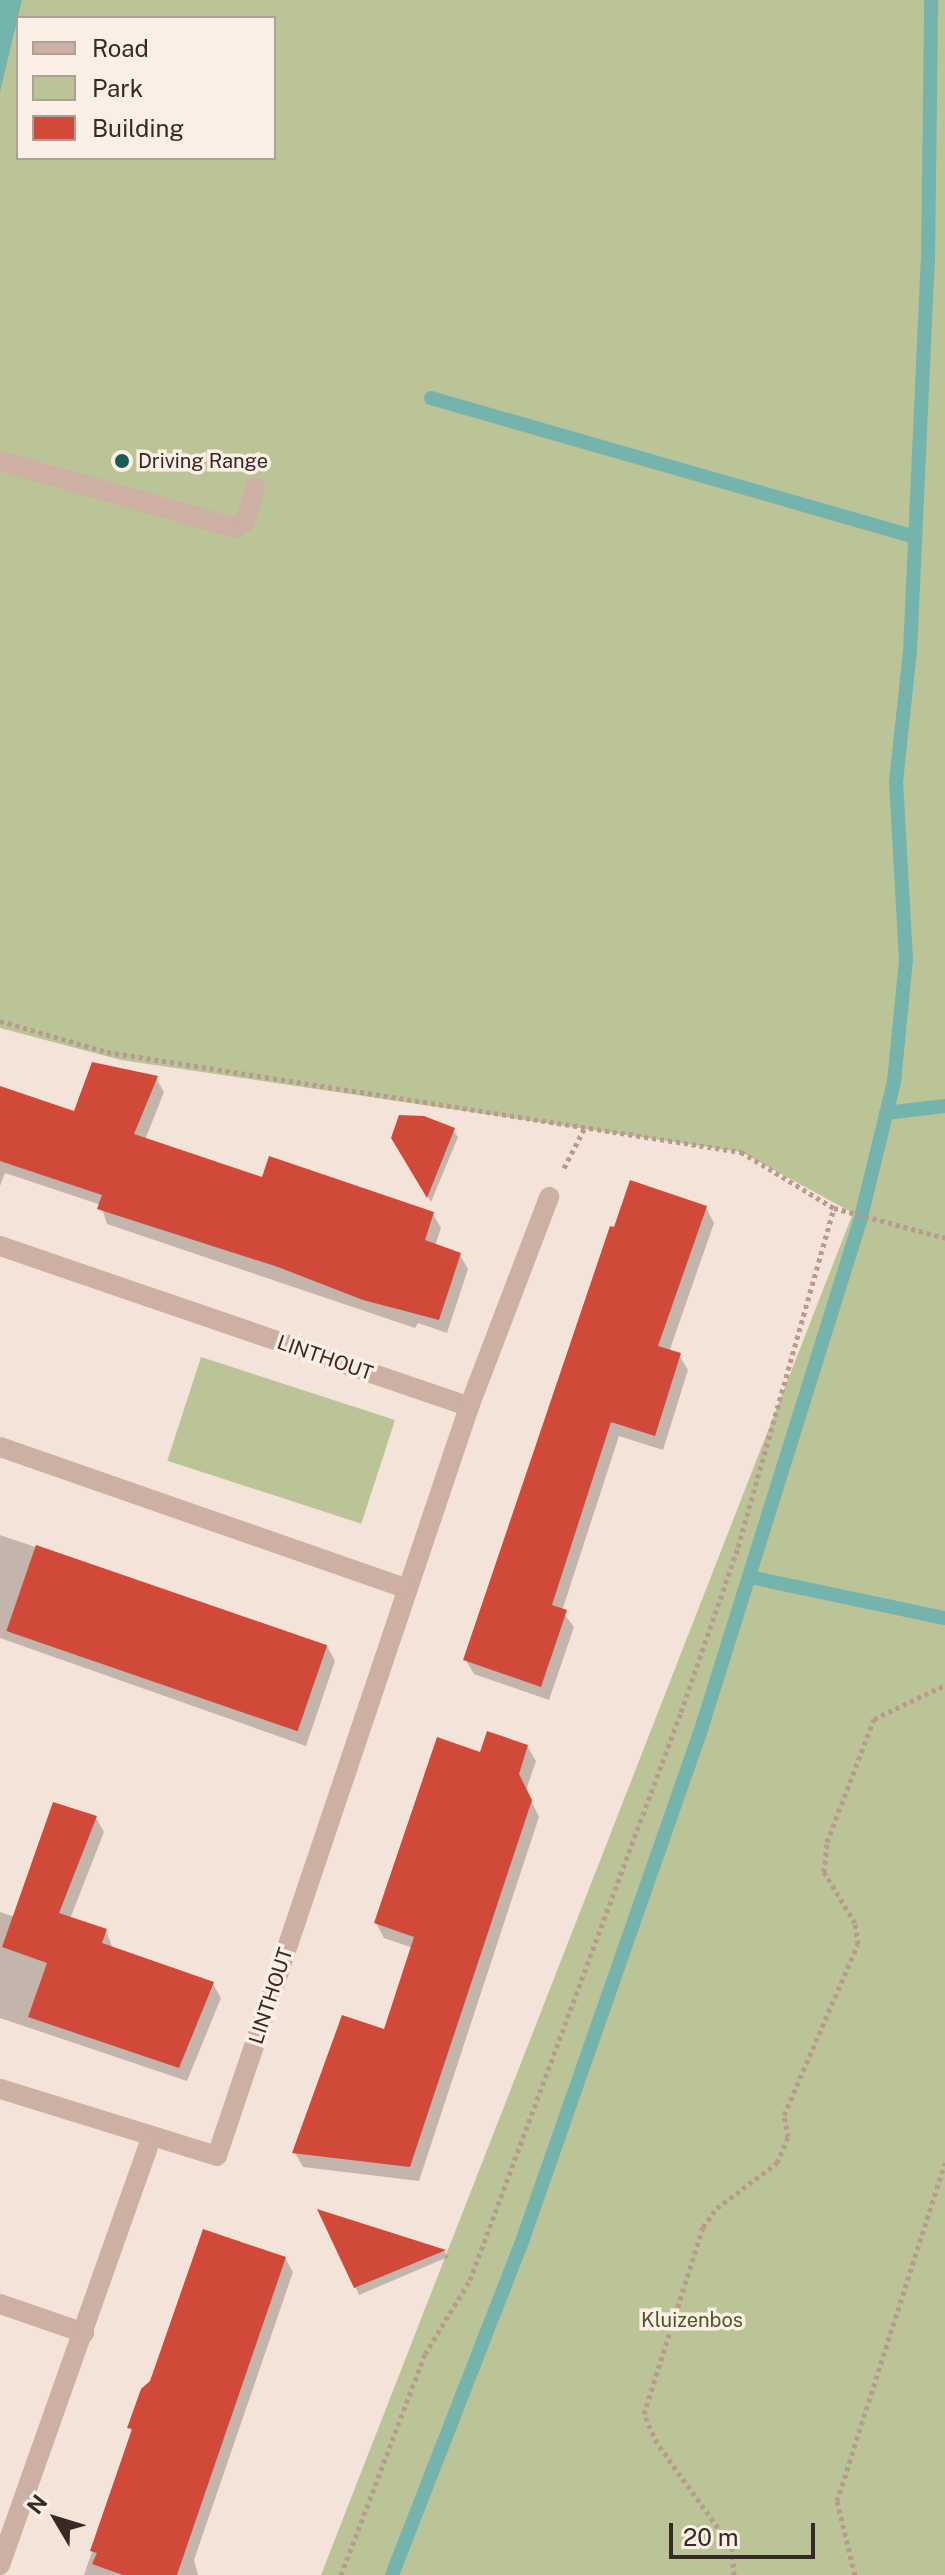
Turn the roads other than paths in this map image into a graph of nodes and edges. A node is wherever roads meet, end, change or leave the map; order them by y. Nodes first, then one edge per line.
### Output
1 (0, 461) edge
2 (255, 487) dead end
3 (549, 1197) dead end
4 (0, 1246) edge
5 (469, 1407) junction
6 (0, 1447) edge
7 (406, 1588) junction
8 (0, 2089) edge
9 (151, 2139) junction
10 (0, 2304) edge
11 (84, 2333) junction
12 (0, 2565) edge

1 - 2 street
3 - 5 street
4 - 5 street, LINTHOUT
5 - 7 street, LINTHOUT
6 - 7 street
7 - 9 street, LINTHOUT
8 - 9 street, LINTHOUT
9 - 11 street
10 - 11 street
11 - 12 street

